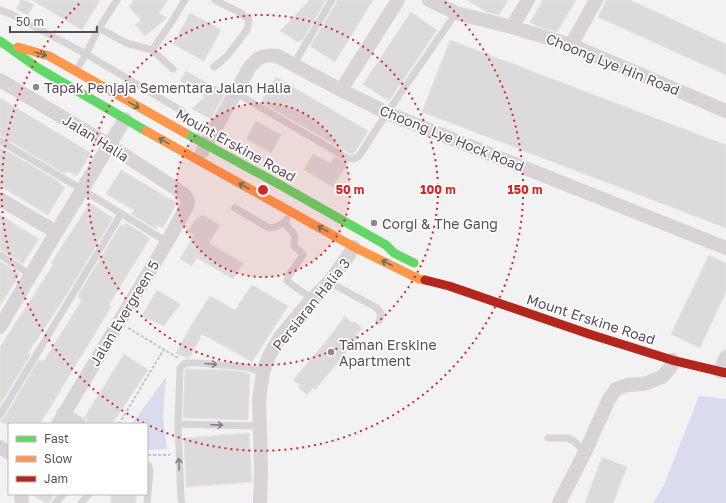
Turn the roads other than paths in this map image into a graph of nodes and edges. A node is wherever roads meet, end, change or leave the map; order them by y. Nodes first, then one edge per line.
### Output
1 (117, 0) edge
2 (185, 0) edge
3 (214, 0) edge
4 (332, 0) edge
5 (398, 0) edge
6 (429, 0) edge
7 (528, 0) edge
8 (596, 0) edge
9 (0, 10) edge
10 (456, 13) junction
11 (512, 27) junction
12 (99, 28) junction
13 (2, 42) edge
14 (571, 45) junction
15 (152, 50) junction
16 (86, 54) junction
17 (293, 65) junction
18 (214, 67) dead end
19 (173, 70) dead end
20 (76, 72) junction
21 (0, 80) edge
22 (68, 85) junction
23 (341, 90) junction
24 (236, 93) junction
25 (182, 111) dead end
26 (726, 111) edge
27 (387, 113) junction
28 (125, 119) junction
29 (176, 128) junction
30 (0, 141) edge
31 (109, 145) junction
32 (206, 145) junction
33 (198, 160) junction
34 (282, 186) junction
35 (83, 190) junction
36 (0, 199) edge
37 (188, 201) joint
38 (235, 208) dead end
39 (292, 209) junction
40 (121, 214) junction
41 (285, 221) junction
42 (56, 232) junction
43 (167, 242) junction
44 (354, 247) junction
45 (726, 248) edge
46 (394, 253) junction
47 (0, 255) edge
48 (420, 266) dead end
49 (432, 274) dead end
50 (31, 275) junction
51 (329, 282) junction
52 (449, 286) junction
53 (312, 299) junction
54 (2, 321) edge
55 (379, 321) dead end
56 (726, 356) edge
57 (672, 360) junction
58 (263, 372) junction
59 (723, 372) edge
60 (0, 415) edge
61 (60, 419) edge
62 (75, 423) edge
63 (178, 424) junction
64 (260, 426) junction
65 (548, 438) dead end
66 (585, 452) junction
67 (148, 466) edge
68 (148, 492) edge
69 (63, 495) edge
70 (88, 495) edge
71 (55, 503) edge
72 (81, 503) edge
73 (182, 503) edge
74 (260, 503) edge
75 (559, 503) edge

1 - 12 lane
2 - 15 lane
3 - 18 lane
4 - 17 lane
5 - 23 street
6 - 10 street, Choong Lye Hin Road
7 - 11 street
8 - 14 street
9 - 16 lane
10 - 11 street, Choong Lye Hin Road
10 - 27 lane
11 - 14 street, Choong Lye Hin Road
12 - 15 lane
12 - 16 lane
13 -> 20 main road, Mount Erskine Road
13 - 22 main road, Mount Erskine Road
14 - 26 street, Choong Lye Hin Road
15 - 19 lane
16 - 20 lane
16 - 25 lane
17 - 23 street, Choong Lye Hock Road
17 - 24 street, Choong Lye Hock Road
20 - 22 lane
20 - 28 main road
20 -> 29 main road, Mount Erskine Road
21 - 31 street, Jalan Halia
22 - 28 main road, Mount Erskine Road
23 - 27 street, Choong Lye Hock Road
24 - 27 lane
24 - 32 street, Choong Lye Hock Road
27 - 45 street, Choong Lye Hock Road
28 - 29 main road
28 - 31 street
33 -> 28 main road, Mount Erskine Road
29 - 32 main road, Mount Erskine Road
30 - 35 lane
31 - 35 street
31 - 37 street, Jalan Halia
32 - 33 street, Choong Lye Hock Road
32 - 34 main road, Mount Erskine Road
39 -> 33 main road, Mount Erskine Road
34 - 44 main road
34 - 46 main road, Mount Erskine Road
35 - 40 lane
35 - 42 street
36 - 42 street
37 - 43 street, Jalan Evergreen 5
38 - 41 lane
39 - 41 lane
44 -> 39 main road, Mount Erskine Road
40 - 43 lane
40 - 60 lane
41 - 53 lane
42 - 50 street
43 - 61 street, Jalan Evergreen 5
44 - 46 main road
44 - 51 street, Persiaran Halia 3
52 -> 44 main road, Mount Erskine Road
46 - 48 main road, Mount Erskine Road
47 - 50 lane
49 - 52 main road, Mount Erskine Road
50 - 54 street
51 - 53 street, Persiaran Halia 3
51 - 55 lane
52 - 57 main road, Mount Erskine Road
53 - 58 street, Persiaran Halia 3
56 - 59 street
57 - 59 main road, Mount Erskine Road
57 - 66 street
63 -> 58 lane
58 - 64 street, Persiaran Halia 3
61 - 62 street
63 -> 64 lane
73 -> 63 lane
64 - 74 street, Persiaran Halia 3
65 - 66 lane
66 - 75 street
67 - 68 lane
69 - 71 lane
70 - 72 lane

